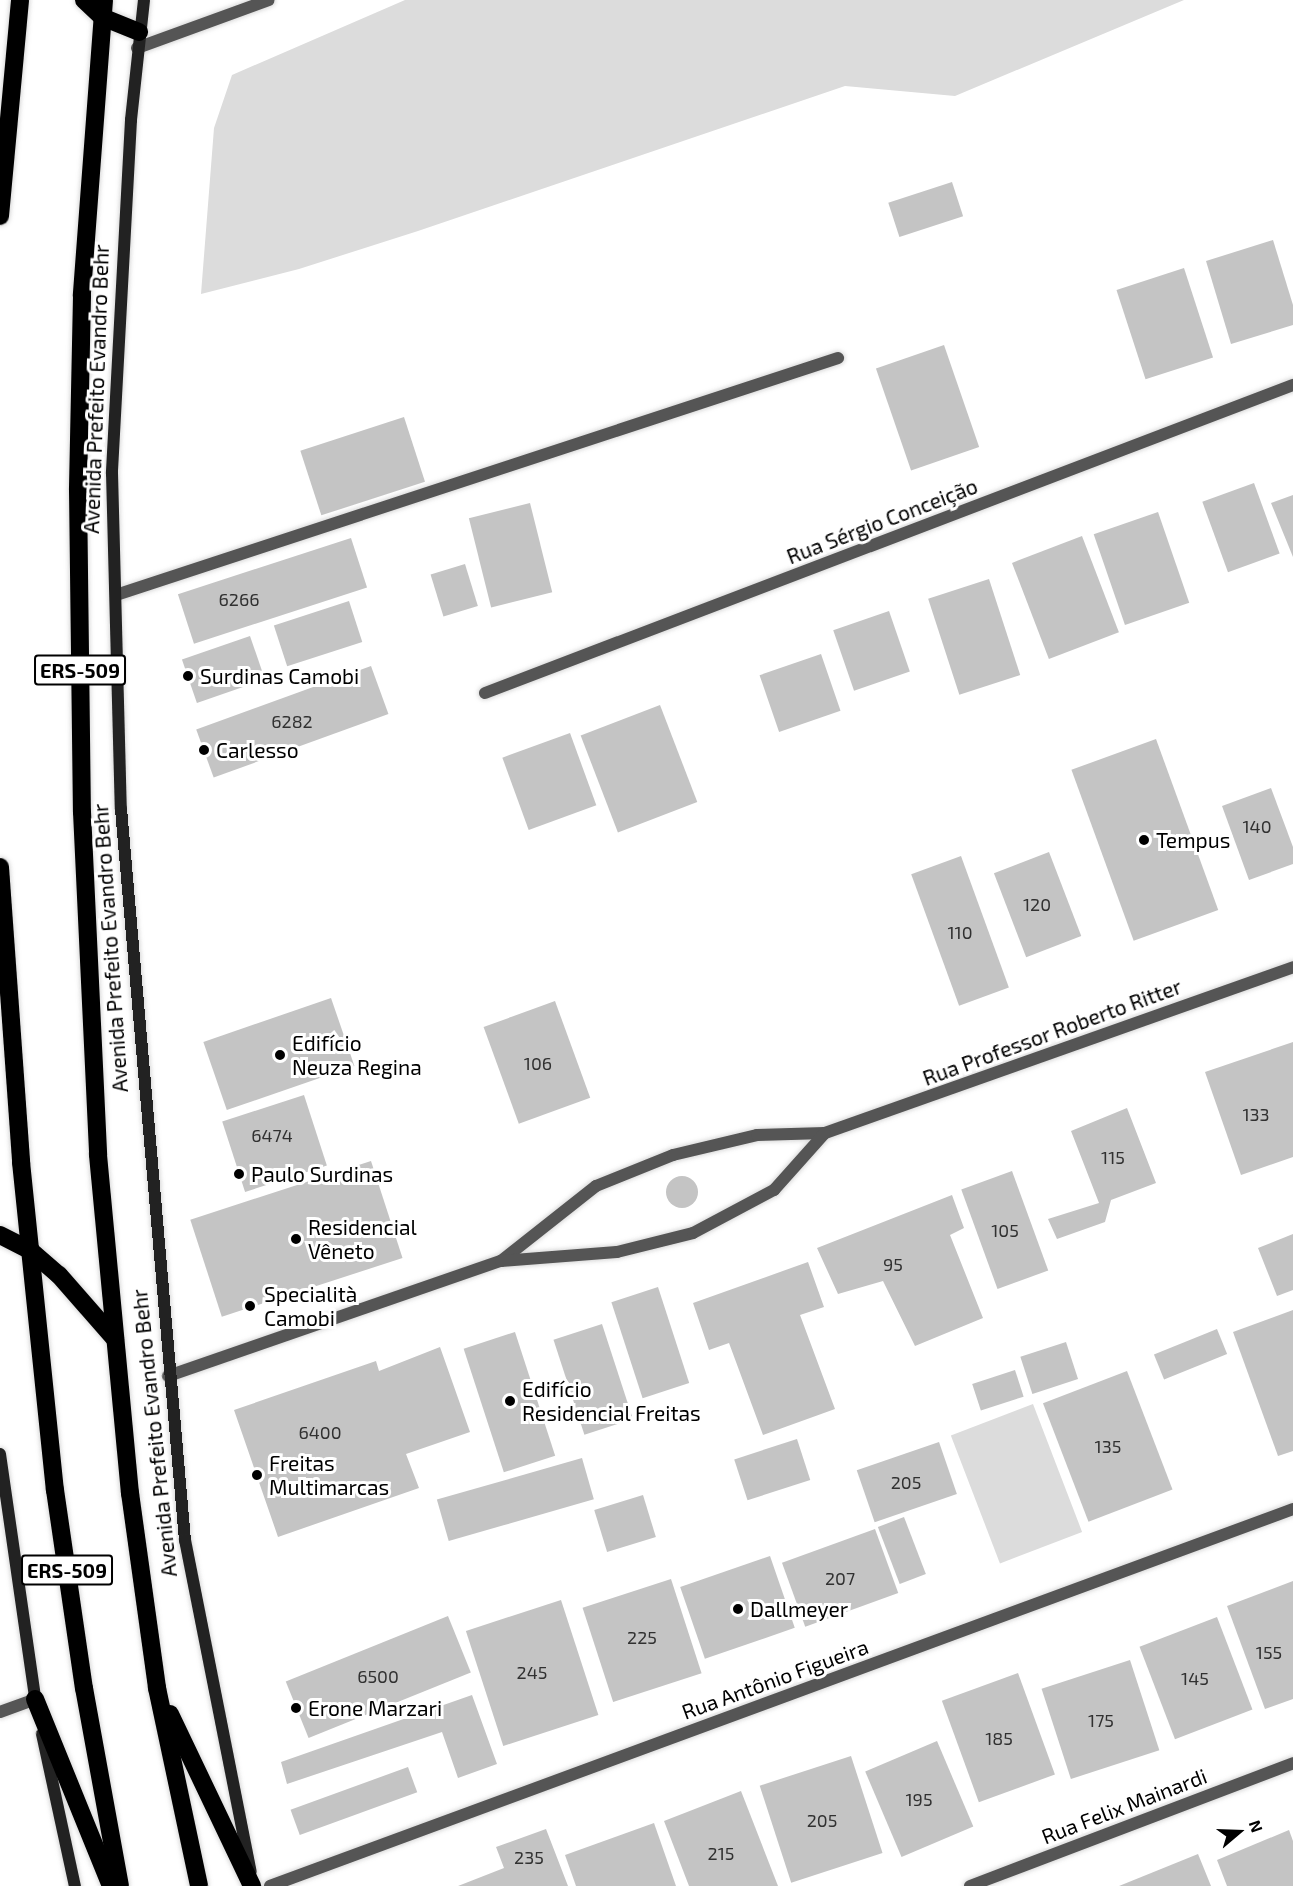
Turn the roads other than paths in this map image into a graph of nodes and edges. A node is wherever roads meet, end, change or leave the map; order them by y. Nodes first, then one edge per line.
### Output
1 (20, 0) edge
2 (84, 0) edge
3 (144, 0) edge
4 (269, 0) edge
5 (103, 9) edge
6 (138, 40) junction
7 (0, 216) edge
8 (838, 358) dead end
9 (1293, 385) edge
10 (116, 595) junction
11 (485, 693) dead end
12 (0, 867) edge
13 (1293, 967) edge
14 (825, 1133) junction
15 (0, 1235) edge
16 (31, 1251) junction
17 (501, 1261) junction
18 (115, 1339) junction
19 (168, 1376) junction
20 (0, 1454) edge
21 (1293, 1509) edge
22 (158, 1688) junction
23 (35, 1699) junction
24 (0, 1712) edge
25 (1293, 1763) edge
26 (75, 1886) edge
27 (111, 1886) edge
28 (120, 1886) edge
29 (199, 1886) edge
30 (253, 1886) edge
31 (270, 1886) edge
32 (970, 1886) edge

1 - 7 highway
2 - 5 highway
3 - 6 main road, Avenida Prefeito Evandro Behr / ERS-509
4 - 6 street
5 - 6 highway
5 - 18 highway, Avenida Prefeito Evandro Behr / ERS-509
6 - 10 main road, Avenida Prefeito Evandro Behr / ERS-509
8 - 10 street
9 - 11 street, Rua Sérgio Conceição
10 - 19 main road, Avenida Prefeito Evandro Behr / ERS-509
12 - 16 highway, ERS-509
13 - 14 street, Rua Professor Roberto Ritter
14 - 17 street, Rua Professor Roberto Ritter
14 - 17 street, Rua Professor Roberto Ritter
15 - 16 highway
16 - 18 highway
16 - 28 highway, ERS-509
17 - 19 street, Rua Professor Roberto Ritter
18 - 22 highway, Avenida Prefeito Evandro Behr / ERS-509
19 - 30 main road, Avenida Prefeito Evandro Behr / ERS-509
20 - 23 main road, ERS-509
21 - 31 street, Rua Antônio Figueira
22 - 29 highway, Avenida Prefeito Evandro Behr / ERS-509
22 - 30 highway, ERS-509
23 - 24 street
23 - 26 main road, ERS-509
23 - 27 highway, ERS-509
25 - 32 street, Rua Felix Mainardi

